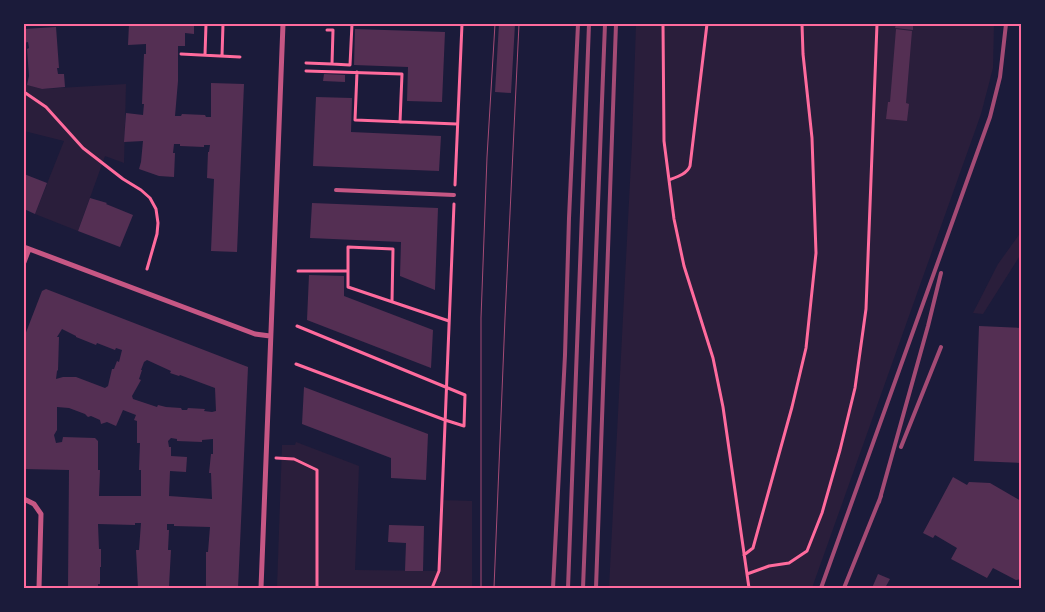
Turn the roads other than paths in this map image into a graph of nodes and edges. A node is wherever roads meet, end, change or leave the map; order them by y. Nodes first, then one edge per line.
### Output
1 (283, 24) edge
2 (336, 190) dead end
3 (454, 194) dead end
4 (26, 248) edge
5 (24, 262) edge
6 (270, 336) junction
7 (24, 499) edge
8 (39, 588) edge
9 (261, 588) edge

1 - 6 street
2 - 3 lane
4 - 5 street
4 - 6 street
6 - 9 street
7 - 8 street

